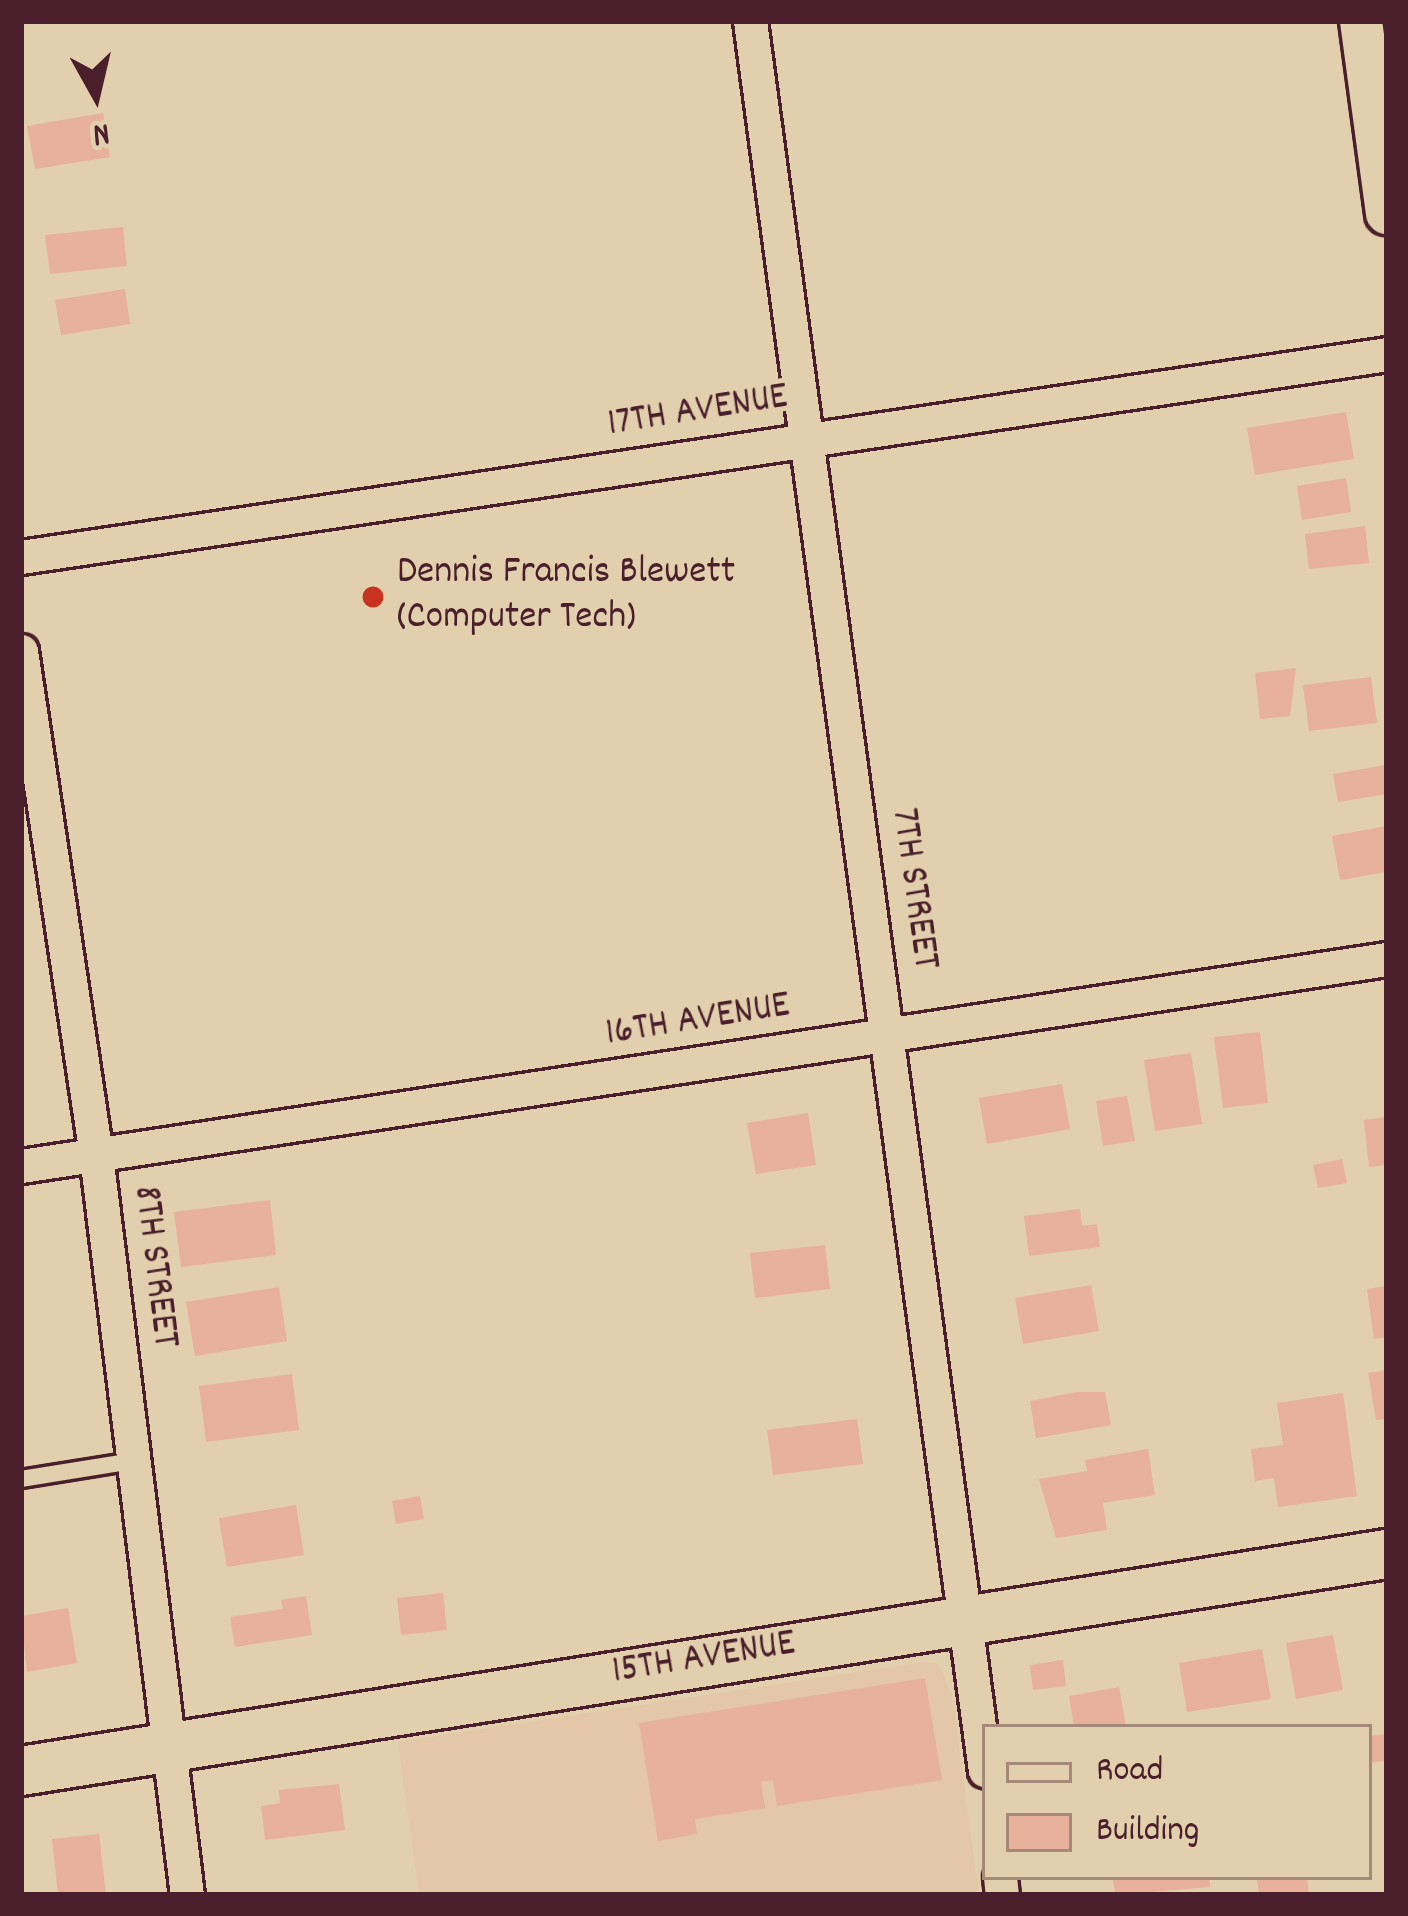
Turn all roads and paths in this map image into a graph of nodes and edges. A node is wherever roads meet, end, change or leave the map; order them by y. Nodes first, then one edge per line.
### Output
1 (750, 21) edge
2 (1361, 21) edge
3 (1387, 213) edge
4 (1387, 354) edge
5 (807, 439) junction
6 (21, 557) edge
7 (21, 651) edge
8 (1387, 959) edge
9 (890, 1035) junction
10 (96, 1155) junction
11 (21, 1166) edge
12 (135, 1461) junction
13 (21, 1479) edge
14 (1387, 1554) edge
15 (964, 1617) junction
16 (172, 1748) junction
17 (982, 1748) edge
18 (21, 1771) edge
19 (187, 1895) edge

1 - 5 street, 7TH STREET
2 - 3 street
4 - 5 street, 17TH AVENUE
5 - 6 street, 17TH AVENUE
5 - 9 street, 7TH STREET
7 - 10 street, 8TH STREET
8 - 9 street, 16TH AVENUE
9 - 10 street, 16TH AVENUE
9 - 15 street, 7TH STREET
10 - 11 street, 16TH AVENUE
10 - 12 street, 8TH STREET
12 - 13 lane
12 - 16 street, 8TH STREET
14 - 15 main road, 15TH AVENUE
15 - 16 main road, 15TH AVENUE
15 - 17 street, 7TH STREET
16 - 18 main road, 15TH AVENUE
16 - 19 street, 8TH STREET

